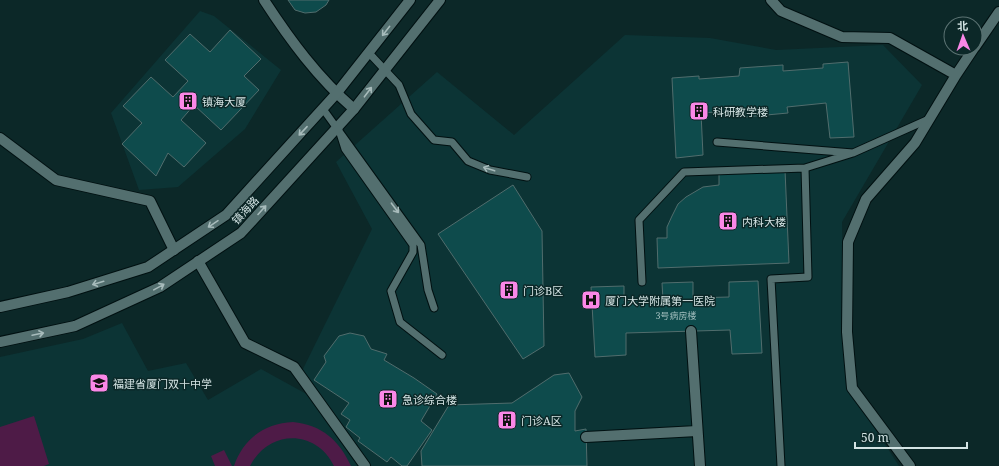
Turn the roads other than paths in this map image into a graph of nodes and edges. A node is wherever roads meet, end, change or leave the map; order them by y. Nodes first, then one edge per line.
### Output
1 (264, 0) edge
2 (410, 0) edge
3 (440, 0) edge
4 (771, 0) edge
5 (999, 12) edge
6 (983, 35) edge
7 (369, 52) junction
8 (969, 56) edge
9 (386, 69) junction
10 (956, 75) junction
11 (336, 94) junction
12 (323, 109) junction
13 (354, 109) junction
14 (929, 119) junction
15 (338, 127) junction
16 (0, 138) edge
17 (717, 142) dead end
18 (853, 153) junction
19 (805, 168) junction
20 (527, 177) dead end
21 (174, 250) junction
22 (198, 262) junction
23 (642, 282) dead end
24 (0, 307) edge
25 (434, 308) dead end
26 (691, 331) dead end
27 (0, 342) edge
28 (442, 355) dead end
29 (697, 431) junction
30 (586, 437) dead end
31 (365, 466) edge
32 (700, 466) edge
33 (781, 466) edge
34 (910, 466) edge

1 - 11 street
2 -> 7 street, 镇海路
3 - 9 street, 镇海路
4 - 10 street
5 - 6 street
7 - 9 lane
7 - 11 street, 镇海路
8 - 10 street
13 -> 9 street, 镇海路
20 -> 9 lane
10 - 14 street
11 - 12 street, 镇海路
11 - 13 street
12 - 15 lane
12 -> 21 street, 镇海路
13 - 15 street, 镇海路
14 - 18 lane
14 - 34 street
22 -> 15 street, 镇海路
15 -> 25 lane
15 - 28 lane
16 - 21 street
17 - 18 lane
18 - 19 lane
19 - 23 lane
19 - 33 lane
21 -> 24 street, 镇海路
27 -> 22 street, 镇海路
22 - 31 street
26 - 29 street
29 - 30 street
29 - 32 street

